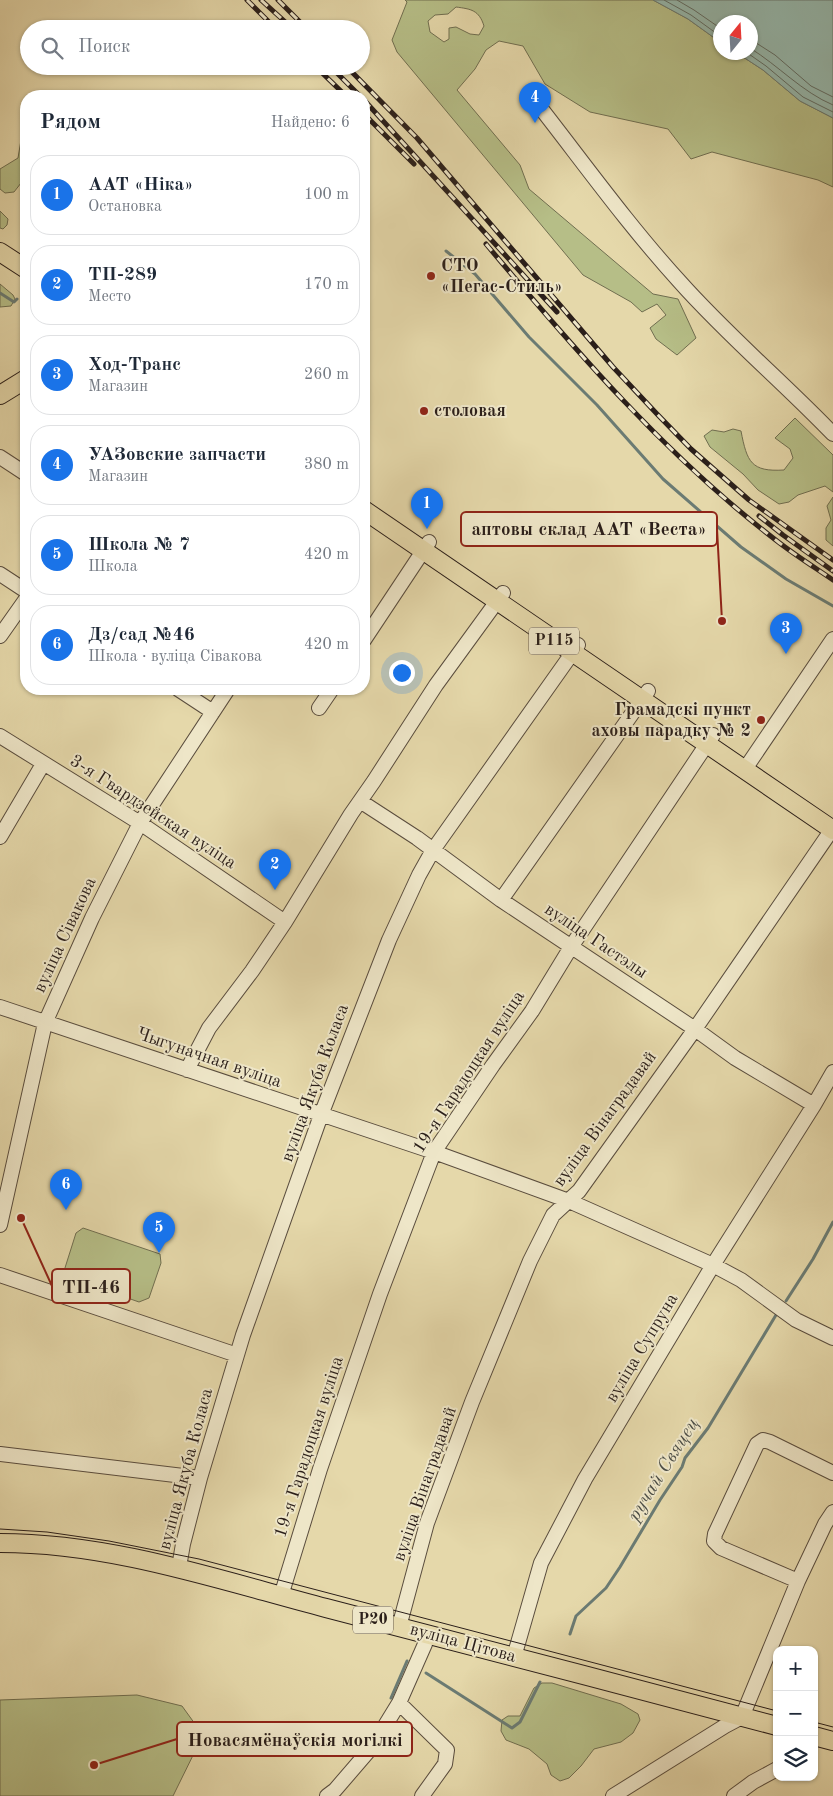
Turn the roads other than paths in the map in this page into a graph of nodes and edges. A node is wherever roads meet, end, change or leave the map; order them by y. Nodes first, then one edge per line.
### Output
1 (536, 102) dead end
2 (0, 252) edge
3 (0, 265) edge
4 (20, 266) edge
5 (20, 279) edge
6 (20, 383) edge
7 (0, 395) edge
8 (833, 434) edge
9 (0, 457) edge
10 (20, 470) edge
11 (370, 502) edge
12 (370, 513) edge
13 (426, 546) junction
14 (0, 574) edge
15 (20, 586) edge
16 (500, 597) junction
17 (20, 608) edge
18 (370, 631) edge
19 (0, 636) edge
20 (832, 643) edge
21 (575, 649) junction
22 (187, 695) edge
23 (224, 695) edge
24 (328, 695) edge
25 (645, 696) junction
26 (319, 708) dead end
27 (213, 712) junction
28 (0, 736) edge
29 (710, 739) junction
30 (43, 764) junction
31 (748, 765) junction
32 (360, 802) junction
33 (140, 823) junction
34 (833, 826) edge
35 (0, 837) edge
36 (432, 850) junction
37 (501, 900) junction
38 (285, 922) junction
39 (571, 947) junction
40 (0, 1007) edge
41 (45, 1023) junction
42 (695, 1029) junction
43 (187, 1070) junction
44 (833, 1072) edge
45 (814, 1105) junction
46 (322, 1115) junction
47 (434, 1152) junction
48 (569, 1201) junction
49 (0, 1224) edge
50 (713, 1265) junction
51 (0, 1275) edge
52 (833, 1338) edge
53 (237, 1355) junction
54 (0, 1454) edge
55 (833, 1474) edge
56 (200, 1478) junction
57 (833, 1512) edge
58 (0, 1543) edge
59 (179, 1567) junction
60 (798, 1581) junction
61 (281, 1596) junction
62 (399, 1627) junction
63 (427, 1634) junction
64 (514, 1657) junction
65 (399, 1703) junction
66 (742, 1717) junction
67 (773, 1725) edge
68 (773, 1771) edge
69 (327, 1796) edge
70 (422, 1796) edge
71 (613, 1796) edge
72 (734, 1796) edge

1 - 8 street
2 - 4 main road
3 - 5 main road
6 - 7 main road
9 - 10 street
11 - 13 main road, Р115
12 - 13 main road, Р115
13 - 16 main road, Р115
13 - 18 street
14 - 15 street
16 - 21 main road, Р115
16 - 32 street
17 - 19 street
20 - 31 street
21 - 25 main road, Р115
21 - 36 street, вуліца Якуба Коласа
22 - 27 street
23 - 27 street, вуліца Сівакова
24 - 26 street
25 - 29 main road, Р115
25 - 37 street
27 - 33 street, вуліца Сівакова
28 - 30 street, 3-я Гвардзейская вуліца
29 - 31 main road, Р115
29 - 39 street, 19-я Гарадоцкая вуліца
30 - 33 street, 3-я Гвардзейская вуліца
30 - 35 street
31 - 34 main road, Р115
32 - 36 street, вуліца Гастэлы
32 - 38 street
33 - 38 street, 3-я Гвардзейская вуліца
33 - 41 street, вуліца Сівакова
34 - 42 street, вуліца Вінаградавай
36 - 37 street, вуліца Гастэлы
36 - 46 street, вуліца Якуба Коласа
37 - 39 street, вуліца Гастэлы
38 - 43 street
39 - 42 street, вуліца Гастэлы
39 - 47 street, 19-я Гарадоцкая вуліца
40 - 41 street, Чыгуначная вуліца
41 - 43 street, Чыгуначная вуліца
41 - 49 street, вуліца Сівакова
42 - 45 street, вуліца Гастэлы
42 - 48 street, вуліца Вінаградавай
43 - 46 street, Чыгуначная вуліца
44 - 45 street, вуліца Супруна
45 - 50 street, вуліца Супруна
46 - 47 street, Чыгуначная вуліца
46 - 53 street, вуліца Якуба Коласа
47 - 48 street, Чыгуначная вуліца
47 - 61 street, 19-я Гарадоцкая вуліца
48 - 50 street, Чыгуначная вуліца
48 - 62 street, вуліца Вінаградавай
50 - 52 street, Чыгуначная вуліца
50 - 64 street, вуліца Супруна
51 - 53 street
53 - 56 street, вуліца Якуба Коласа
54 - 56 street
55 - 60 street
56 - 59 street, вуліца Якуба Коласа
57 - 60 street
58 - 59 main road, вуліца Цітова / Р20
59 - 61 main road, вуліца Цітова / Р20
60 - 66 street
61 - 62 main road, вуліца Цітова / Р20
62 - 63 main road, вуліца Цітова / Р20
63 - 64 main road, вуліца Цітова / Р20
63 - 65 street
64 - 66 main road, вуліца Цітова / Р20
65 - 69 street
65 - 70 street
66 - 67 main road, вуліца Цітова / Р20
66 - 71 street
68 - 72 street

